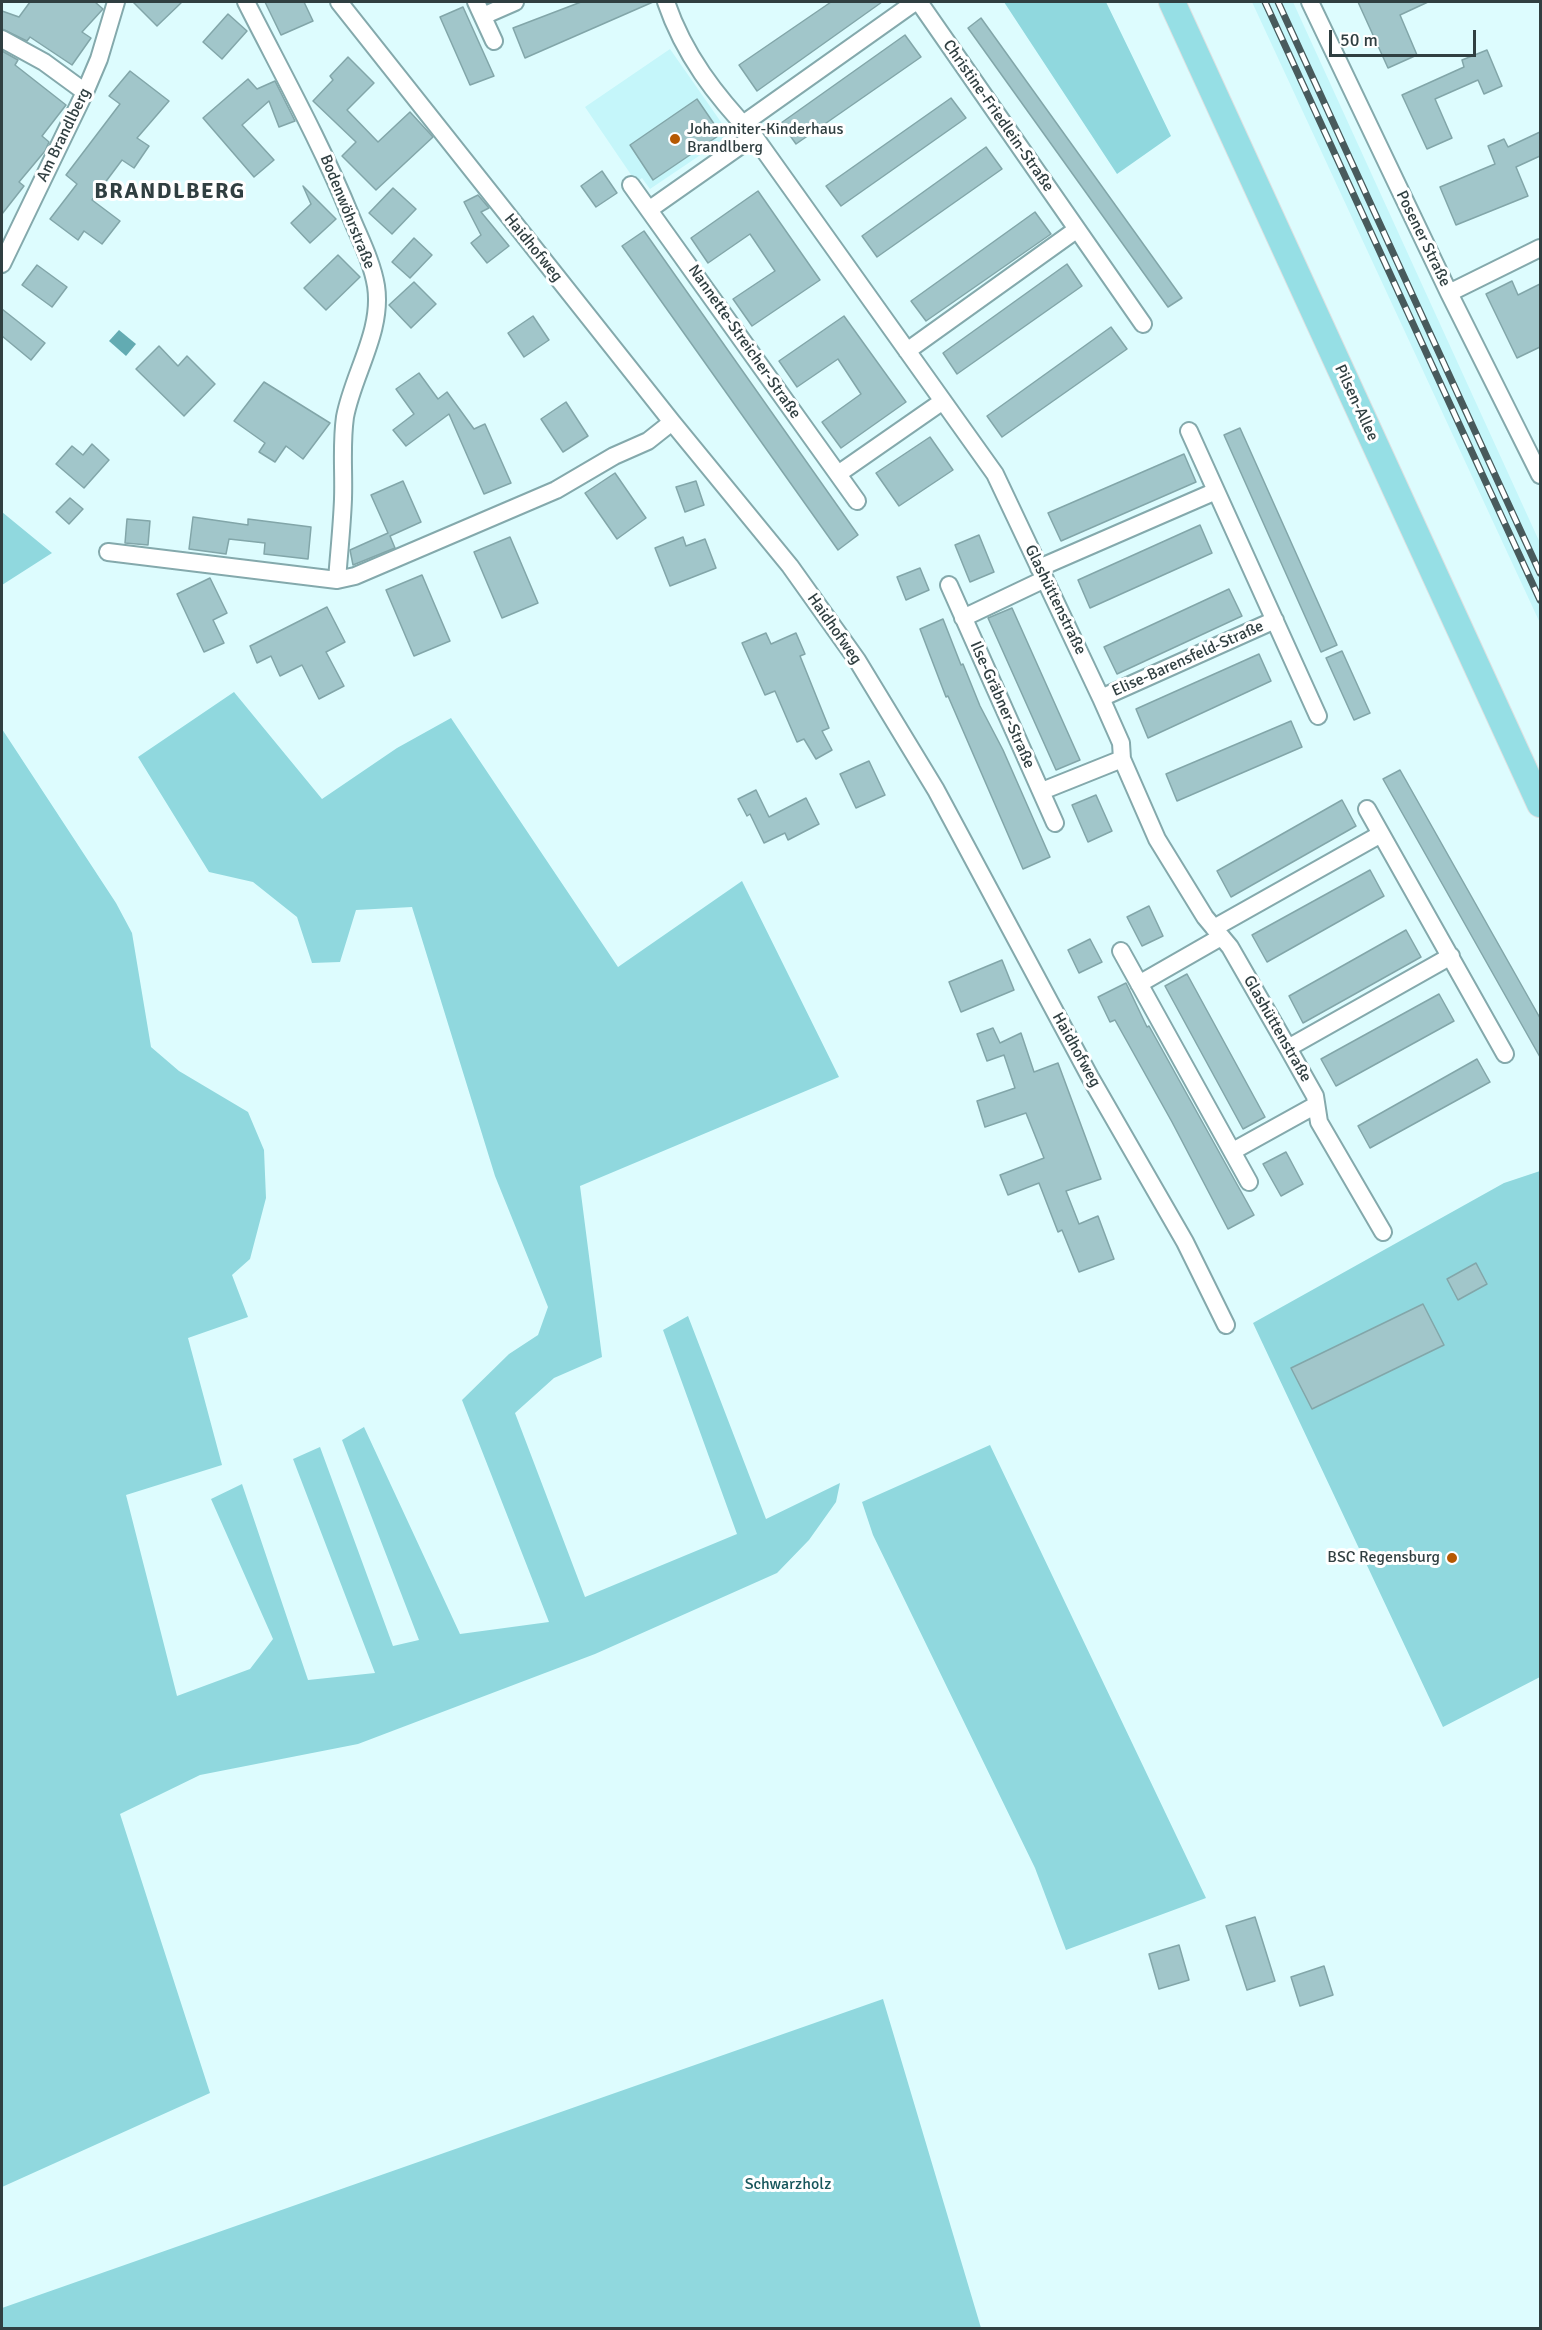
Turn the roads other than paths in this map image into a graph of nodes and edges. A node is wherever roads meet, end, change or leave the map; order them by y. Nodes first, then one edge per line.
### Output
1 (116, 2) edge
2 (246, 2) edge
3 (339, 2) edge
4 (515, 2) edge
5 (666, 2) edge
6 (917, 2) edge
7 (1172, 2) edge
8 (1310, 2) edge
9 (480, 9) edge
10 (2, 39) edge
11 (494, 41) dead end
12 (85, 92) junction
13 (749, 130) junction
14 (631, 185) dead end
15 (650, 209) junction
16 (1076, 230) junction
17 (1540, 248) edge
18 (2, 264) edge
19 (1449, 292) junction
20 (1143, 324) dead end
21 (907, 351) junction
22 (943, 401) junction
23 (672, 422) junction
24 (1189, 431) dead end
25 (838, 474) junction
26 (1540, 475) edge
27 (1216, 491) junction
28 (857, 501) dead end
29 (108, 552) dead end
30 (1042, 574) junction
31 (337, 580) junction
32 (949, 585) dead end
33 (963, 618) junction
34 (1275, 620) junction
35 (1101, 698) junction
36 (1318, 716) dead end
37 (1122, 759) junction
38 (1042, 791) junction
39 (1540, 804) edge
40 (1367, 809) dead end
41 (1056, 823) dead end
42 (1381, 834) junction
43 (1218, 932) junction
44 (1121, 951) dead end
45 (1451, 956) junction
46 (1139, 984) junction
47 (1288, 1048) junction
48 (1505, 1054) dead end
49 (1316, 1105) junction
50 (1233, 1151) junction
51 (1249, 1182) dead end
52 (1383, 1232) dead end
53 (1226, 1325) dead end

1 - 12 street, Am Brandlberg
2 - 31 street, Bodenwöhrstraße
3 - 23 street, Haidhofweg
4 - 9 street
5 - 13 street, Glashüttenstraße
6 - 13 street, Christine-Friedlein-Straße
6 - 16 street, Christine-Friedlein-Straße
7 - 39 main road, Pilsen-Allee
8 - 19 street, Posener Straße
9 - 11 street
10 - 12 street
12 - 18 street, Am Brandlberg
13 - 15 street
13 - 21 street, Glashüttenstraße
14 - 15 street, Nannette-Streicher-Straße
15 - 25 street, Nannette-Streicher-Straße
16 - 20 street, Christine-Friedlein-Straße
16 - 21 street
17 - 19 street
19 - 26 street, Posener Straße
21 - 22 street, Glashüttenstraße
22 - 25 street
22 - 30 street, Glashüttenstraße
23 - 31 street
23 - 53 street, Haidhofweg
24 - 27 street, Elise-Barensfeld-Straße
25 - 28 street, Nannette-Streicher-Straße
27 - 30 street
27 - 34 street, Elise-Barensfeld-Straße
29 - 31 street
30 - 33 street
30 - 35 street, Glashüttenstraße
32 - 33 street, Ilse-Gräbner-Straße
33 - 38 street, Ilse-Gräbner-Straße
34 - 35 street, Elise-Barensfeld-Straße
34 - 36 street, Elise-Barensfeld-Straße
35 - 37 street, Glashüttenstraße
37 - 38 street
37 - 43 street, Glashüttenstraße
38 - 41 street, Ilse-Gräbner-Straße
40 - 42 street
42 - 43 street
42 - 45 street
43 - 46 street
43 - 47 street, Glashüttenstraße
44 - 46 street
45 - 47 street
45 - 48 street
46 - 50 street
47 - 49 street, Glashüttenstraße
49 - 50 street
49 - 52 street, Glashüttenstraße
50 - 51 street

